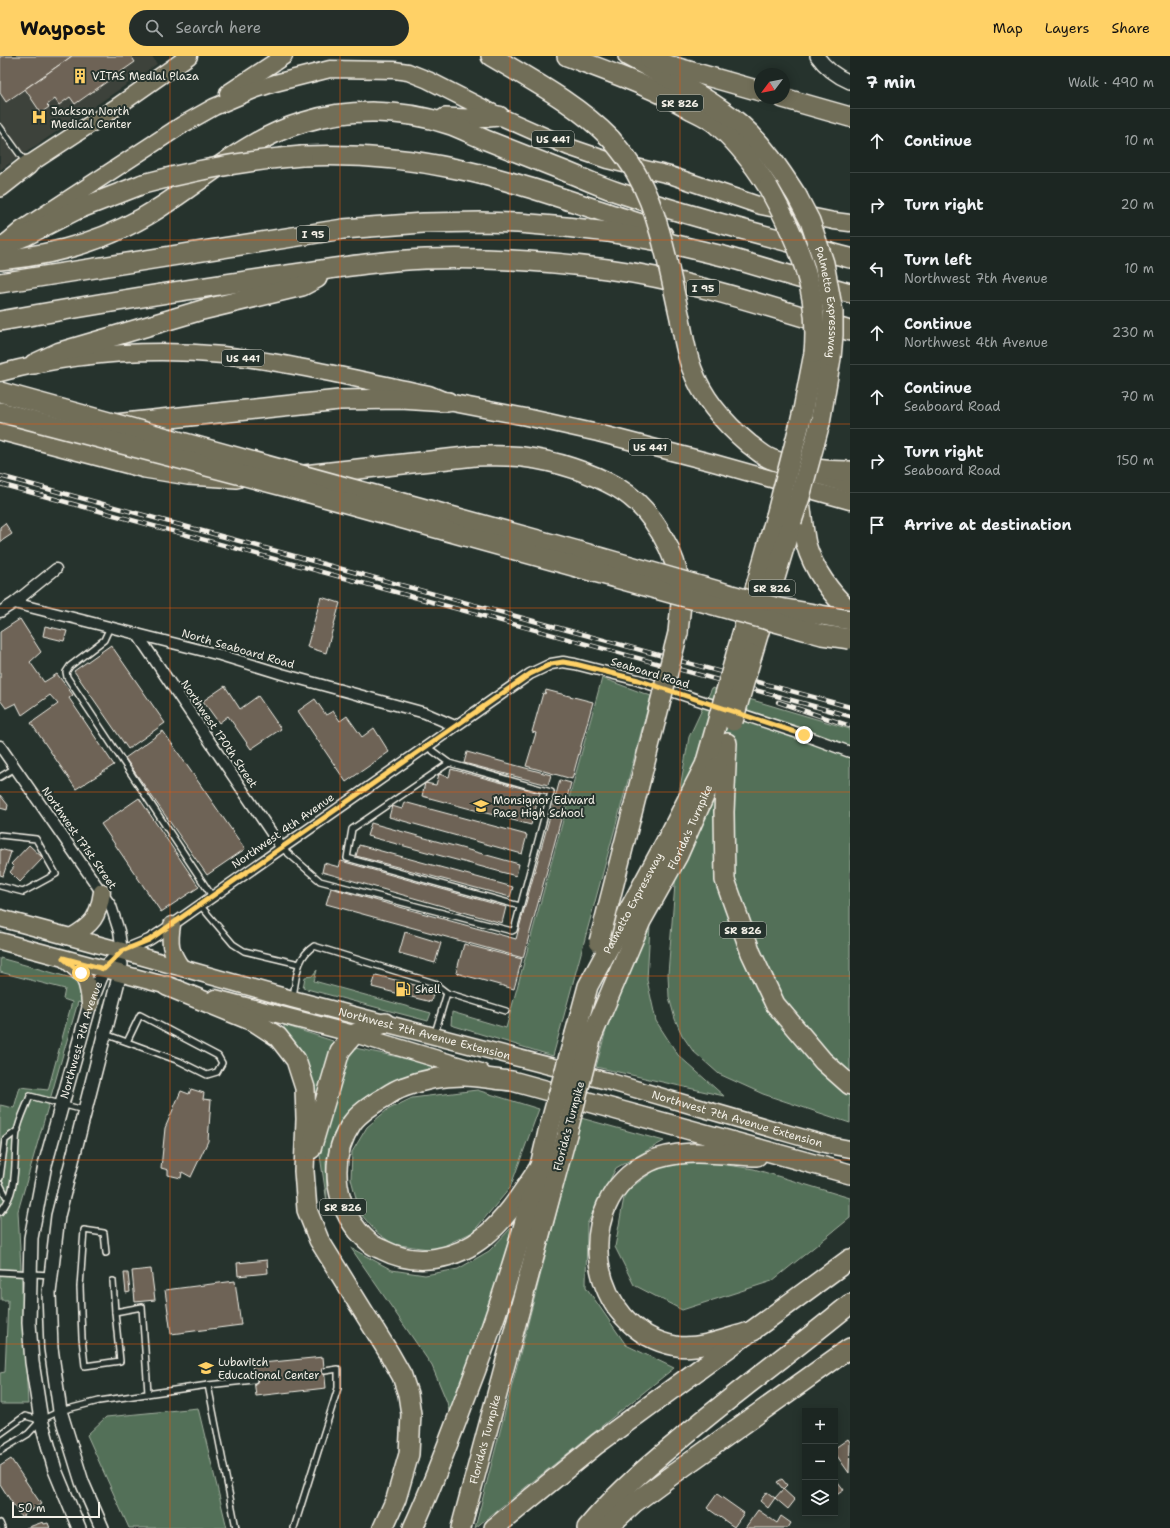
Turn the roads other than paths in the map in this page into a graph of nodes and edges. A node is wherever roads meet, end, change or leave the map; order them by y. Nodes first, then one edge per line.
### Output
1 (284, 56) edge
2 (491, 56) edge
3 (567, 56) edge
4 (628, 56) edge
5 (636, 56) edge
6 (817, 56) edge
7 (178, 59) edge
8 (850, 82) edge
9 (754, 90) edge
10 (790, 100) edge
11 (207, 111) junction
12 (413, 116) junction
13 (499, 116) junction
14 (850, 117) edge
15 (0, 127) edge
16 (28, 165) junction
17 (3, 181) edge
18 (850, 223) edge
19 (4, 245) edge
20 (682, 245) junction
21 (850, 258) edge
22 (0, 260) edge
23 (335, 268) junction
24 (0, 283) edge
25 (850, 293) edge
26 (0, 321) edge
27 (850, 331) edge
28 (822, 355) junction
29 (34, 364) junction
30 (0, 373) edge
31 (0, 392) edge
32 (448, 402) junction
33 (0, 412) edge
34 (0, 424) edge
35 (0, 430) edge
36 (784, 464) junction
37 (850, 471) edge
38 (850, 485) edge
39 (850, 501) edge
40 (790, 520) junction
41 (56, 569) dead end
42 (14, 603) junction
43 (850, 611) edge
44 (0, 612) edge
45 (850, 620) edge
46 (110, 627) junction
47 (138, 634) junction
48 (850, 640) edge
49 (726, 719) junction
50 (454, 726) junction
51 (727, 743) junction
52 (0, 746) edge
53 (426, 746) junction
54 (850, 752) edge
55 (449, 762) junction
56 (15, 768) junction
57 (0, 777) edge
58 (0, 835) edge
59 (281, 847) junction
60 (0, 886) edge
61 (102, 892) junction
62 (212, 896) junction
63 (200, 905) junction
64 (520, 906) junction
65 (0, 918) edge
66 (172, 924) junction
67 (71, 937) junction
68 (0, 941) edge
69 (122, 951) junction
70 (63, 958) junction
71 (299, 964) junction
72 (180, 967) junction
73 (104, 969) junction
74 (120, 973) junction
75 (167, 986) junction
76 (588, 986) junction
77 (447, 993) junction
78 (292, 999) junction
79 (90, 1004) junction
80 (506, 1011) dead end
81 (385, 1023) junction
82 (104, 1034) junction
83 (354, 1034) junction
84 (584, 1035) junction
85 (434, 1036) junction
86 (127, 1042) junction
87 (512, 1081) junction
88 (850, 1085) edge
89 (62, 1105) junction
90 (84, 1110) junction
91 (18, 1130) junction
92 (557, 1133) junction
93 (850, 1149) edge
94 (789, 1157) junction
95 (541, 1165) junction
96 (304, 1172) junction
97 (850, 1174) edge
98 (0, 1178) edge
99 (0, 1184) edge
100 (9, 1197) junction
101 (0, 1212) edge
102 (106, 1253) dead end
103 (850, 1259) edge
104 (0, 1272) edge
105 (30, 1274) junction
106 (51, 1275) junction
107 (113, 1281) dead end
108 (850, 1304) edge
109 (116, 1312) junction
110 (753, 1331) junction
111 (850, 1348) edge
112 (325, 1371) dead end
113 (254, 1380) dead end
114 (208, 1385) junction
115 (148, 1393) junction
116 (60, 1411) junction
117 (41, 1420) junction
118 (0, 1434) edge
119 (0, 1451) edge
120 (0, 1523) edge
121 (498, 1525) edge
122 (2, 1528) edge
123 (79, 1528) edge
124 (102, 1528) edge
125 (236, 1528) edge
126 (294, 1528) edge
127 (383, 1528) edge
128 (413, 1528) edge
129 (461, 1528) edge
130 (588, 1528) edge
131 (607, 1528) edge

1 - 11 main road
2 - 36 highway, bridge
3 - 28 highway, Palmetto Expressway / SR 826, bridge
4 - 28 highway, Palmetto Expressway / SR 826, bridge
5 - 9 highway
6 - 8 street
7 - 16 main road
10 - 14 highway
11 - 13 main road, US 441
11 - 19 main road, US 441
12 - 13 highway
12 - 21 highway
12 - 22 highway
13 - 18 main road, US 441
15 - 16 lane
16 - 17 highway
19 - 20 highway, bridge
20 - 24 highway, I 95
20 - 25 highway, I 95
23 - 26 highway, I 95
23 - 27 highway, I 95
23 - 29 highway
28 - 40 highway, Palmetto Expressway / SR 826, bridge
28 - 40 highway, Palmetto Expressway / SR 826, bridge
29 - 30 main road, US 441
29 - 32 main road, US 441
31 - 45 highway, bridge
32 - 34 highway
32 - 39 main road, US 441
33 - 48 highway, bridge
35 - 76 highway, bridge
36 - 37 highway
36 - 38 main road
40 - 43 highway
40 - 49 highway, Palmetto Expressway / SR 826, bridge
41 - 42 street
42 - 44 street
42 - 46 street, North Seaboard Road
46 - 47 street, North Seaboard Road
46 - 62 lane
47 - 50 street, North Seaboard Road
47 - 59 street, Northwest 170th Street
49 - 51 highway, SR 826
49 - 76 highway, Palmetto Expressway / SR 826
50 - 53 street, Northwest 4th Avenue
50 - 54 street, Seaboard Road
51 - 84 highway, Florida's Turnpike
51 - 88 highway, SR 826
52 - 56 street, Northwest 171st Street
53 - 55 lane
53 - 59 street, Northwest 4th Avenue
55 - 64 lane
55 - 64 lane
56 - 57 lane
56 - 61 street, Northwest 171st Street
58 - 60 lane
59 - 62 street, Northwest 4th Avenue
59 - 64 lane
61 - 67 main road
61 - 69 street, Northwest 171st Street
62 - 63 street, Northwest 4th Avenue
63 - 66 street, Northwest 4th Avenue
63 - 71 lane
65 - 67 main road, Northwest 7th Avenue Extension
66 - 69 street, Northwest 4th Avenue
66 - 72 main road
67 - 69 main road, Northwest 7th Avenue Extension
68 - 70 main road, Northwest 7th Avenue Extension
69 - 72 main road, Northwest 7th Avenue Extension
69 - 73 street, Northwest 7th Avenue
69 - 74 street, Northwest 7th Avenue
70 - 73 main road, Northwest 7th Avenue Extension
70 - 79 main road
71 - 77 lane
71 - 78 lane
72 - 78 main road, Northwest 7th Avenue Extension
73 - 74 main road, Northwest 7th Avenue Extension
73 - 79 street, Northwest 7th Avenue
74 - 75 main road, Northwest 7th Avenue Extension
74 - 82 street, Northwest 7th Avenue
75 - 83 main road, Northwest 7th Avenue Extension
75 - 96 highway
76 - 84 highway, Palmetto Expressway / SR 826
77 - 80 lane
77 - 85 lane
78 - 81 main road, Northwest 7th Avenue Extension
79 - 89 street, Northwest 7th Avenue
81 - 83 highway
81 - 85 main road, Northwest 7th Avenue Extension
82 - 86 lane
82 - 90 street, Northwest 7th Avenue
83 - 87 main road, Northwest 7th Avenue Extension
83 - 96 highway
84 - 92 highway, Palmetto Expressway / SR 826, bridge
85 - 93 main road, Northwest 7th Avenue Extension
86 - 86 lane
87 - 94 highway, SR 826
87 - 95 highway, SR 826
89 - 90 lane
89 - 91 lane
89 - 105 street, Northwest 7th Avenue
90 - 106 street, Northwest 7th Avenue
91 - 98 lane
91 - 100 lane
92 - 95 highway, Palmetto Expressway / SR 826
92 - 129 highway, Florida's Turnpike
94 - 97 highway, SR 826
94 - 110 highway
95 - 128 highway, Florida's Turnpike
96 - 127 highway
99 - 100 lane
100 - 101 lane
102 - 109 lane
103 - 110 highway
104 - 105 lane
105 - 106 lane
105 - 117 street, Northwest 7th Avenue
106 - 116 street, Northwest 7th Avenue
107 - 109 lane
108 - 130 highway
109 - 115 lane
110 - 121 highway
111 - 131 highway
112 - 126 lane
113 - 114 lane
114 - 115 lane
114 - 125 lane
115 - 116 lane
116 - 117 lane
116 - 124 street, Northwest 7th Avenue
117 - 118 lane
117 - 119 lane
117 - 123 street, Northwest 7th Avenue
120 - 122 lane

